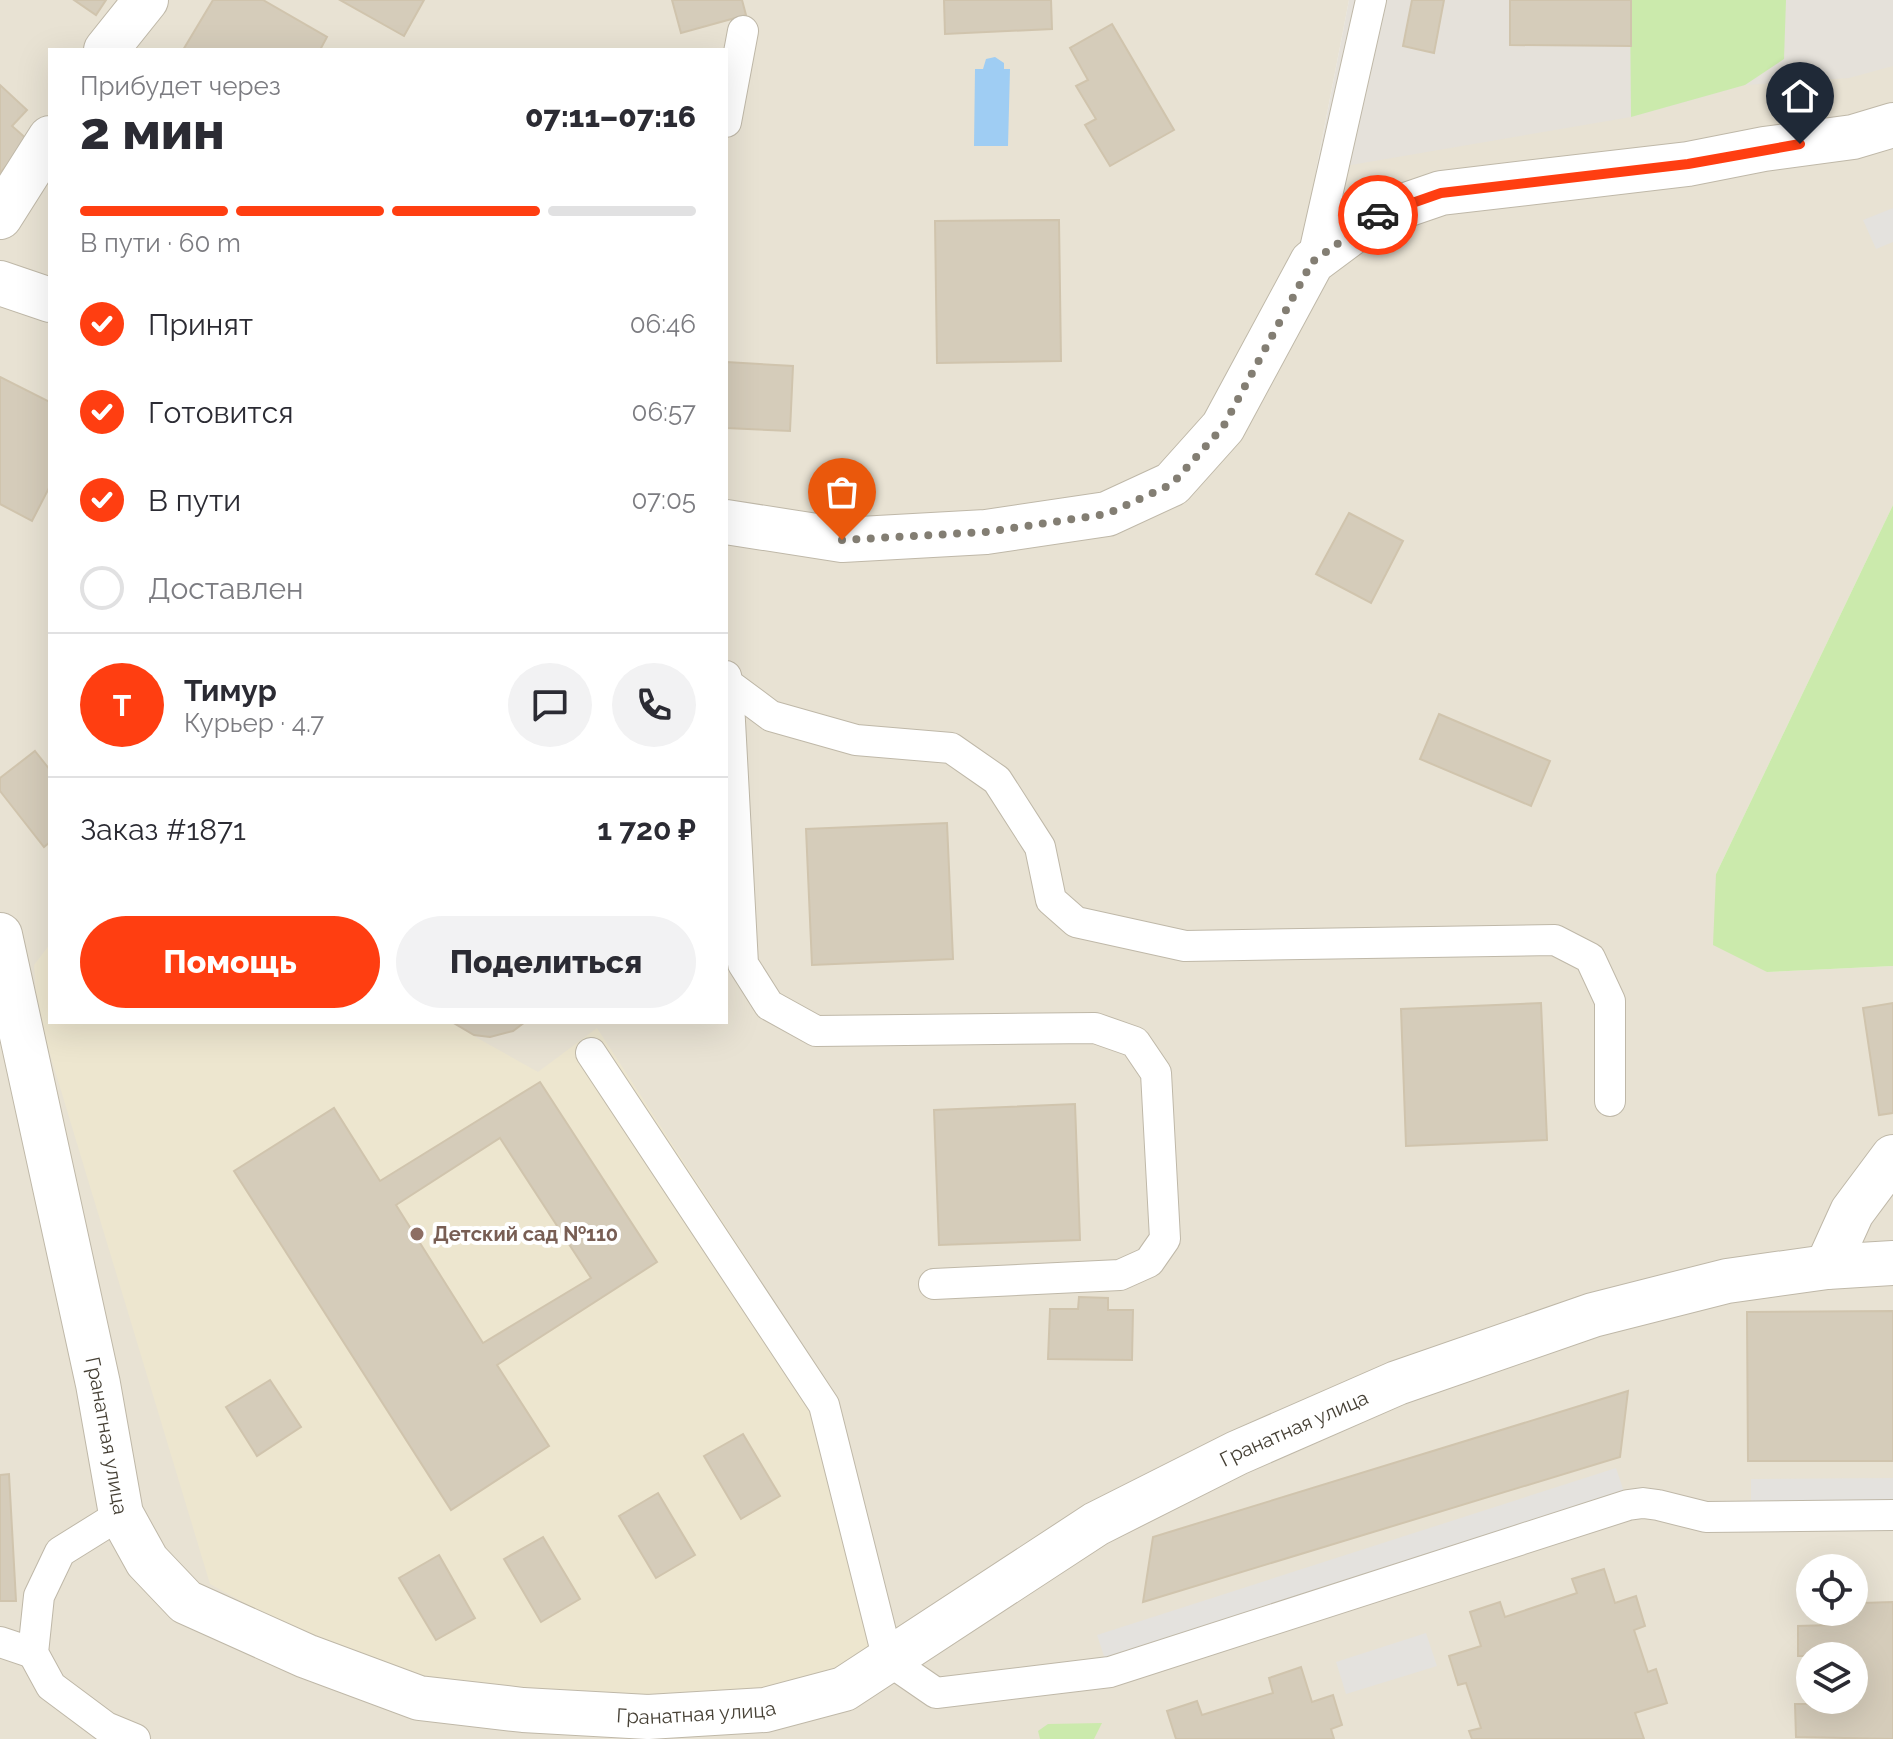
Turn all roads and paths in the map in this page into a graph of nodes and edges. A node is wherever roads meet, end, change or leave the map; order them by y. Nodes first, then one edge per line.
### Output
1 (146, 0) edge
2 (1371, 0) edge
3 (743, 31) dead end
4 (108, 48) edge
5 (728, 111) edge
6 (1893, 125) edge
7 (48, 141) edge
8 (0, 217) edge
9 (1312, 262) junction
10 (0, 283) edge
11 (48, 299) edge
12 (728, 522) edge
13 (728, 681) edge
14 (728, 698) edge
15 (0, 935) edge
16 (591, 1053) dead end
17 (1610, 1101) dead end
18 (1893, 1157) edge
19 (1893, 1263) edge
20 (1827, 1267) junction
21 (934, 1284) dead end
22 (121, 1514) junction
23 (1893, 1515) edge
24 (0, 1642) edge
25 (33, 1653) junction
26 (888, 1660) junction
27 (135, 1739) edge

1 - 4 street
2 - 9 lane
3 - 5 lane
6 - 9 street
7 - 8 street
9 - 12 street
10 - 11 street
13 - 17 lane
14 - 21 lane
15 - 22 street, Гранатная улица
16 - 26 lane
18 - 20 street
19 - 20 street, Гранатная улица
20 - 26 street, Гранатная улица
22 - 25 lane
22 - 26 street, Гранатная улица
23 - 26 lane
24 - 25 lane
25 - 27 lane

